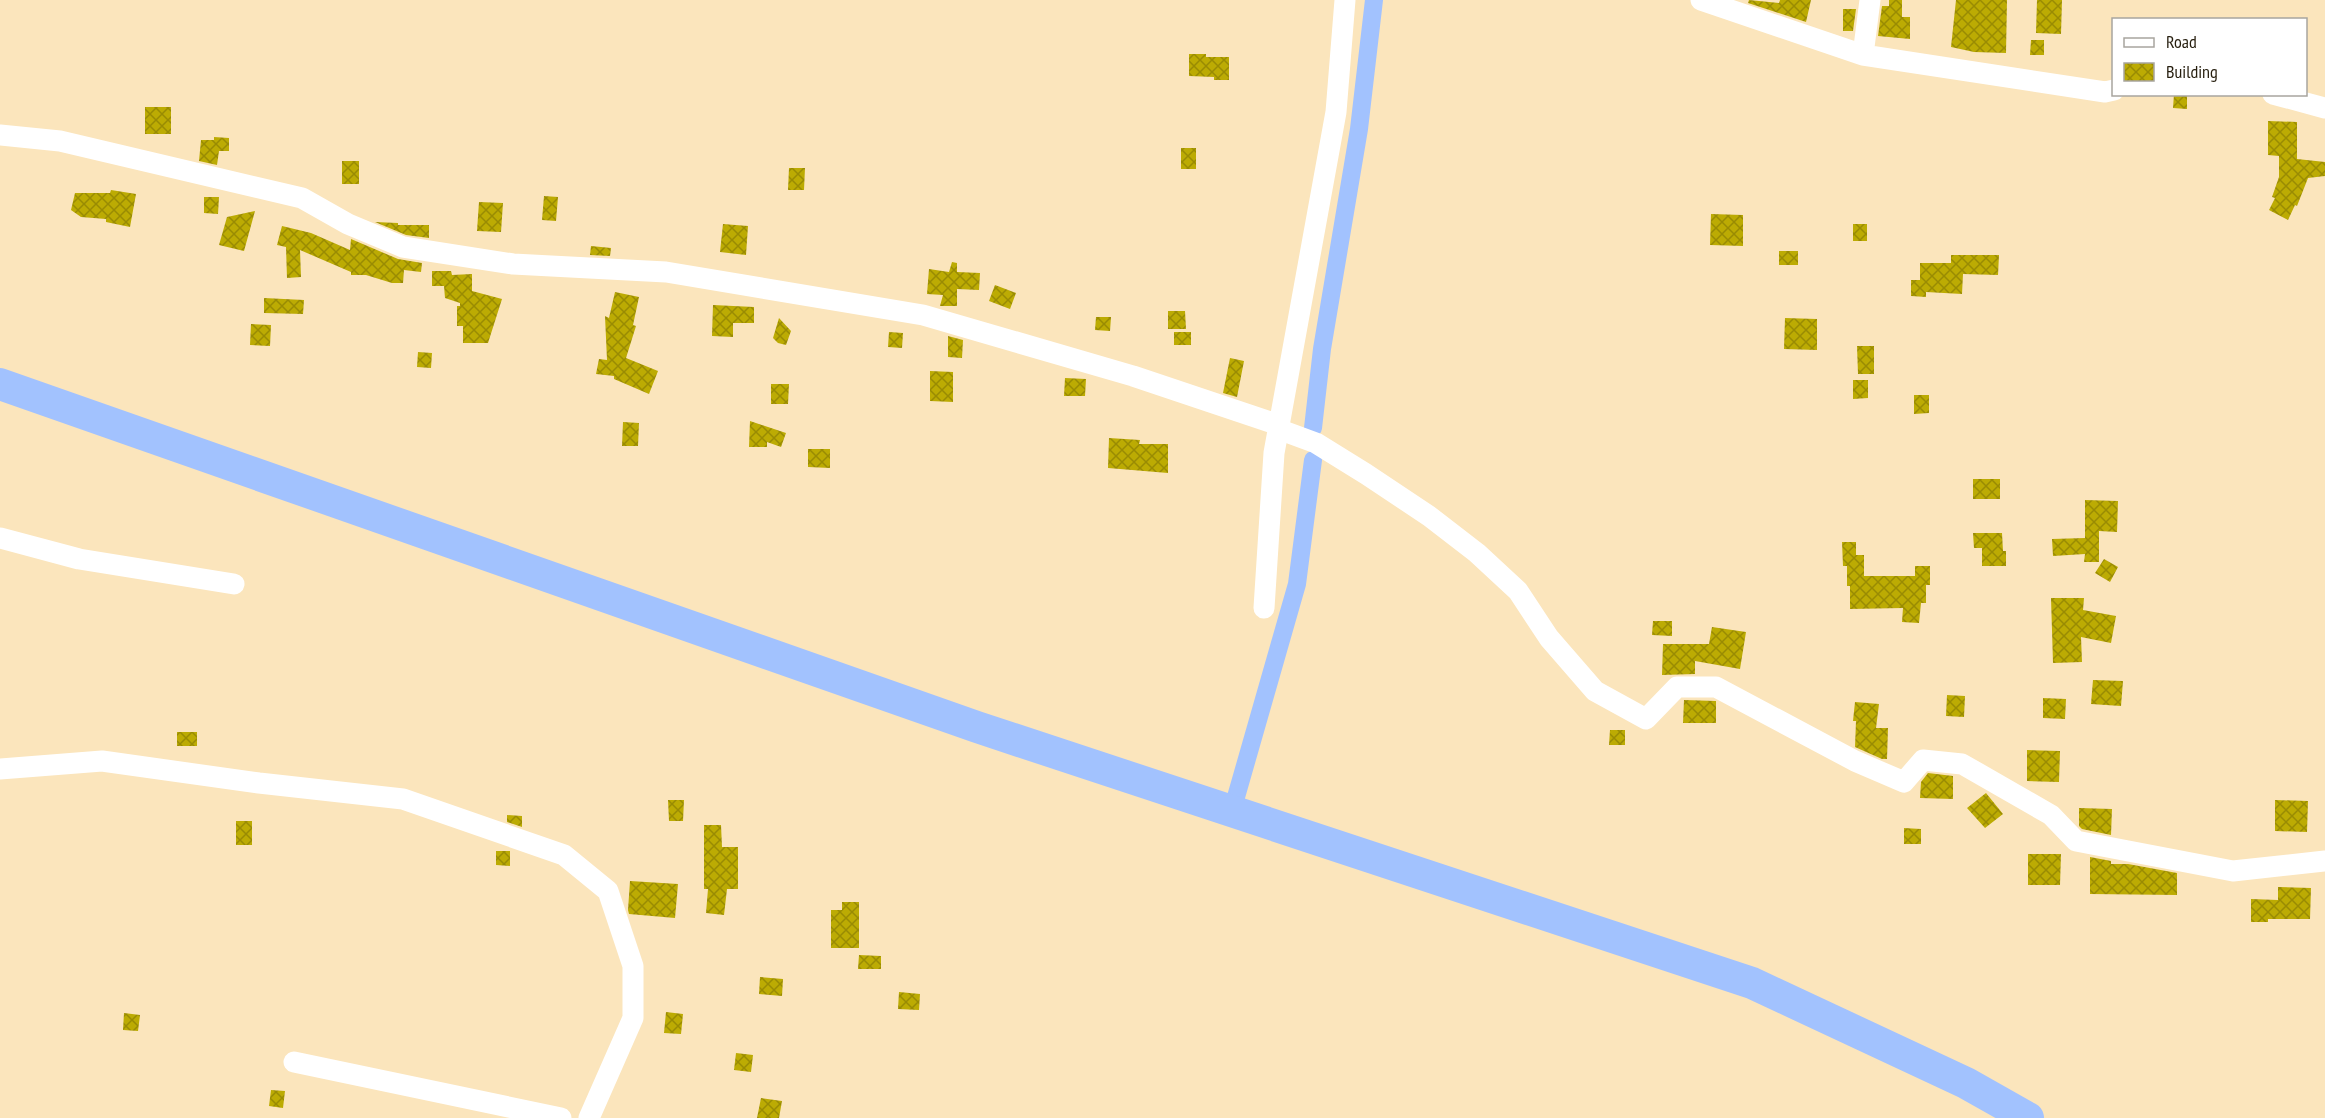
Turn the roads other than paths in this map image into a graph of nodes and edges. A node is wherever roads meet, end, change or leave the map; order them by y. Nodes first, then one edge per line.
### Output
1 (1345, 0) edge
2 (1701, 0) edge
3 (1869, 0) edge
4 (1863, 55) junction
5 (2112, 90) edge
6 (2280, 96) edge
7 (2325, 108) edge
8 (0, 135) edge
9 (1279, 427) junction
10 (0, 538) edge
11 (234, 584) dead end
12 (1264, 608) dead end
13 (0, 769) edge
14 (2325, 861) edge
15 (294, 1062) dead end
16 (561, 1118) edge
17 (589, 1118) edge

1 - 9 street
2 - 4 street
3 - 4 street
4 - 5 street
6 - 7 street
8 - 9 street
9 - 12 street
9 - 14 street
10 - 11 street
13 - 17 street
15 - 16 street

